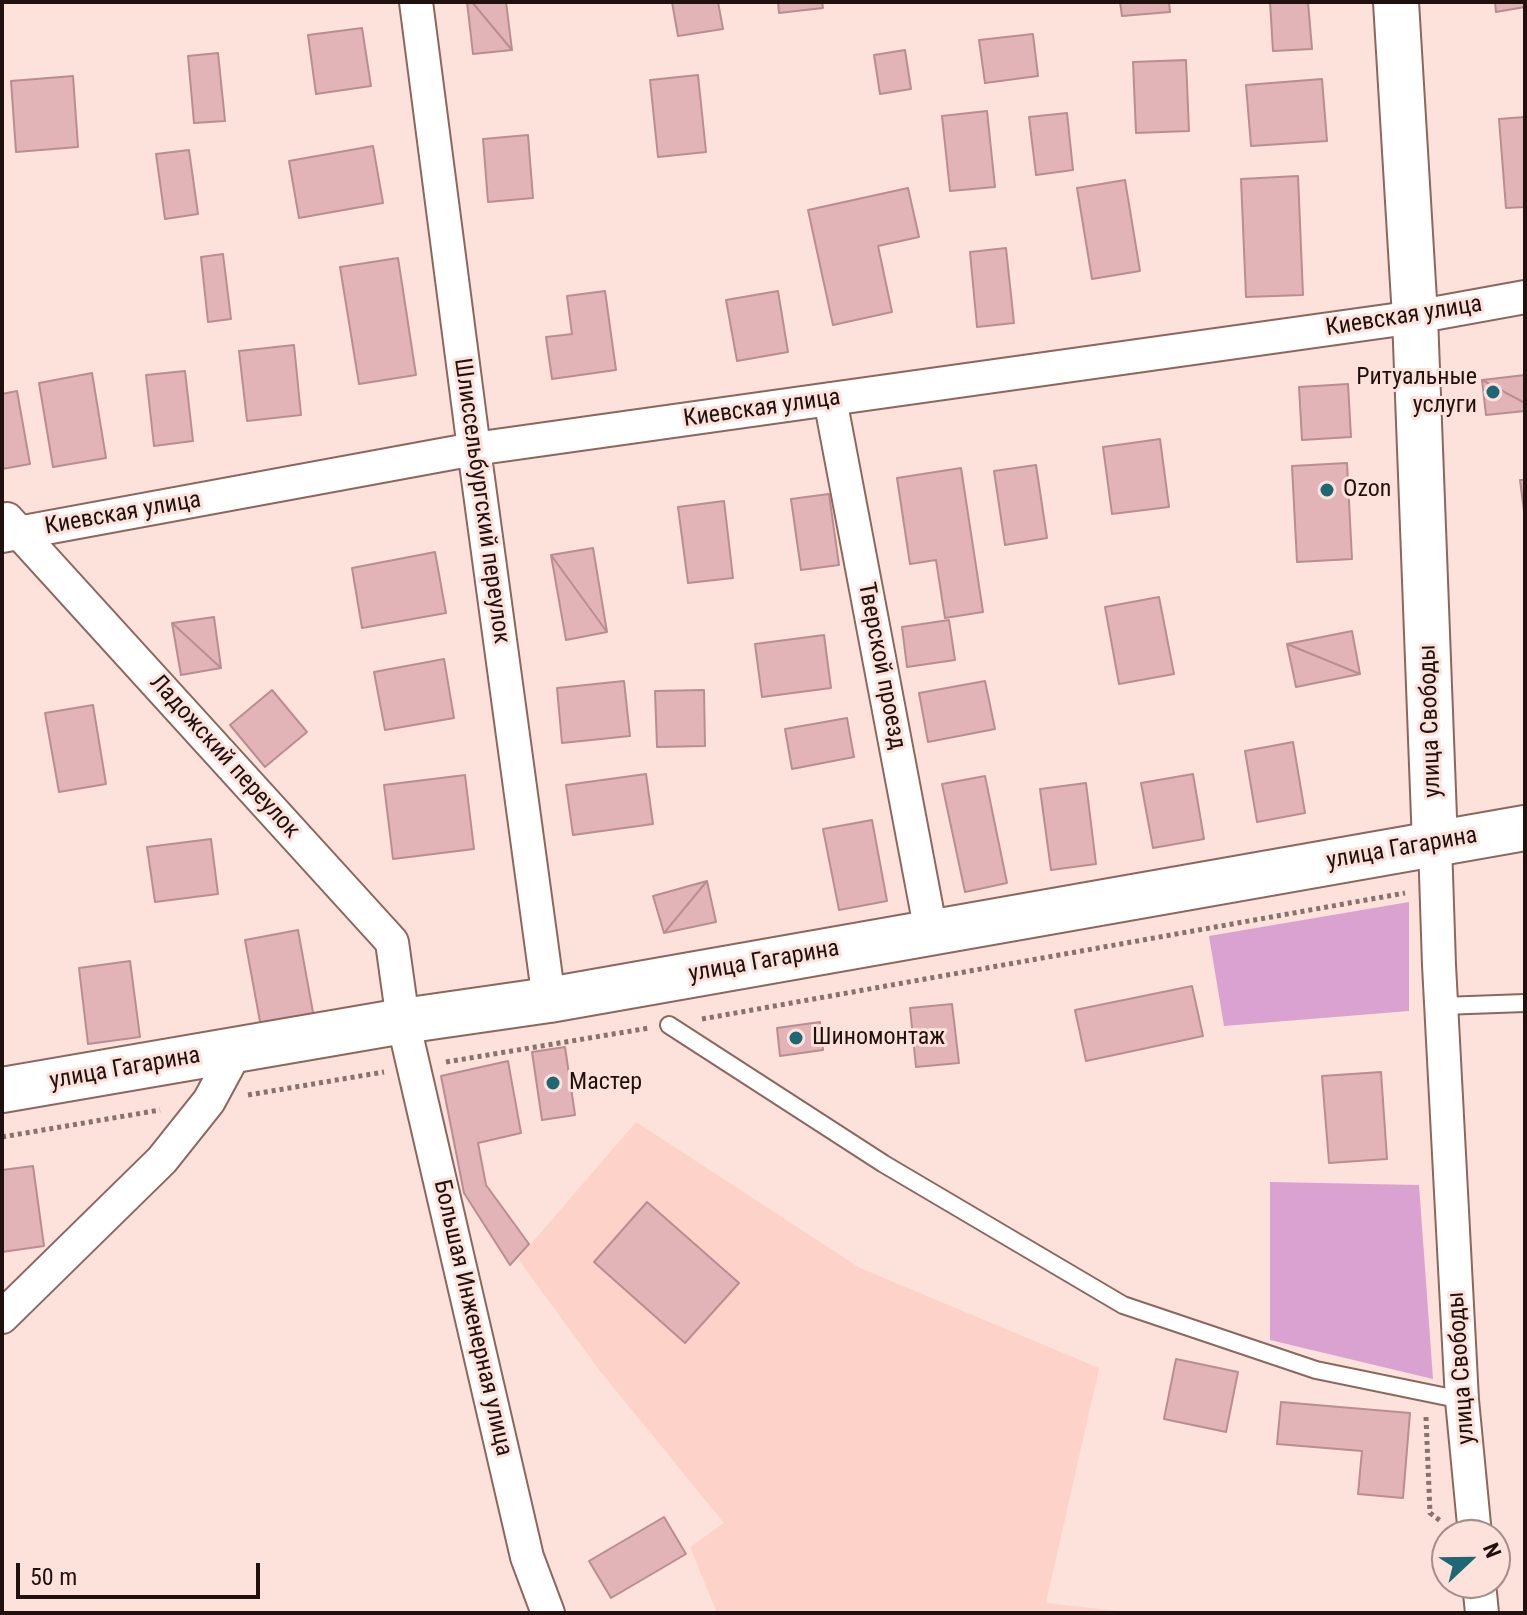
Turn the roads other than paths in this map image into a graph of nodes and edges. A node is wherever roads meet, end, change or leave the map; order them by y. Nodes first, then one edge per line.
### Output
1 (416, 2) edge
2 (1396, 2) edge
3 (1525, 297) edge
4 (1415, 317) junction
5 (830, 399) junction
6 (474, 449) junction
7 (8, 528) edge
8 (1525, 828) edge
9 (1435, 844) junction
10 (931, 932) junction
11 (549, 1000) junction
12 (1525, 1003) edge
13 (1442, 1006) junction
14 (403, 1021) junction
15 (669, 1025) road end
16 (236, 1051) junction
17 (2, 1090) edge
18 (2, 1317) edge
19 (1462, 1400) junction
20 (1462, 1519) edge
21 (548, 1613) edge

1 - 6 street, Шлиссельбургский переулок
2 - 4 street, улица Свободы
3 - 4 street, Киевская улица
4 - 5 street, Киевская улица
4 - 9 street, улица Свободы
5 - 6 street, Киевская улица
5 - 10 street, Тверской проезд
6 - 7 street, Киевская улица
6 - 11 street, Шлиссельбургский переулок
7 - 14 street, Ладожский переулок
8 - 9 street, улица Гагарина
9 - 10 street, улица Гагарина
9 - 13 street, улица Свободы
10 - 11 street, улица Гагарина
11 - 14 street, улица Гагарина
12 - 13 lane
13 - 19 street, улица Свободы
14 - 16 street, улица Гагарина
14 - 21 street, Большая Инженерная улица
15 - 19 lane
16 - 17 street, улица Гагарина
16 - 18 street
19 - 20 street, улица Свободы

